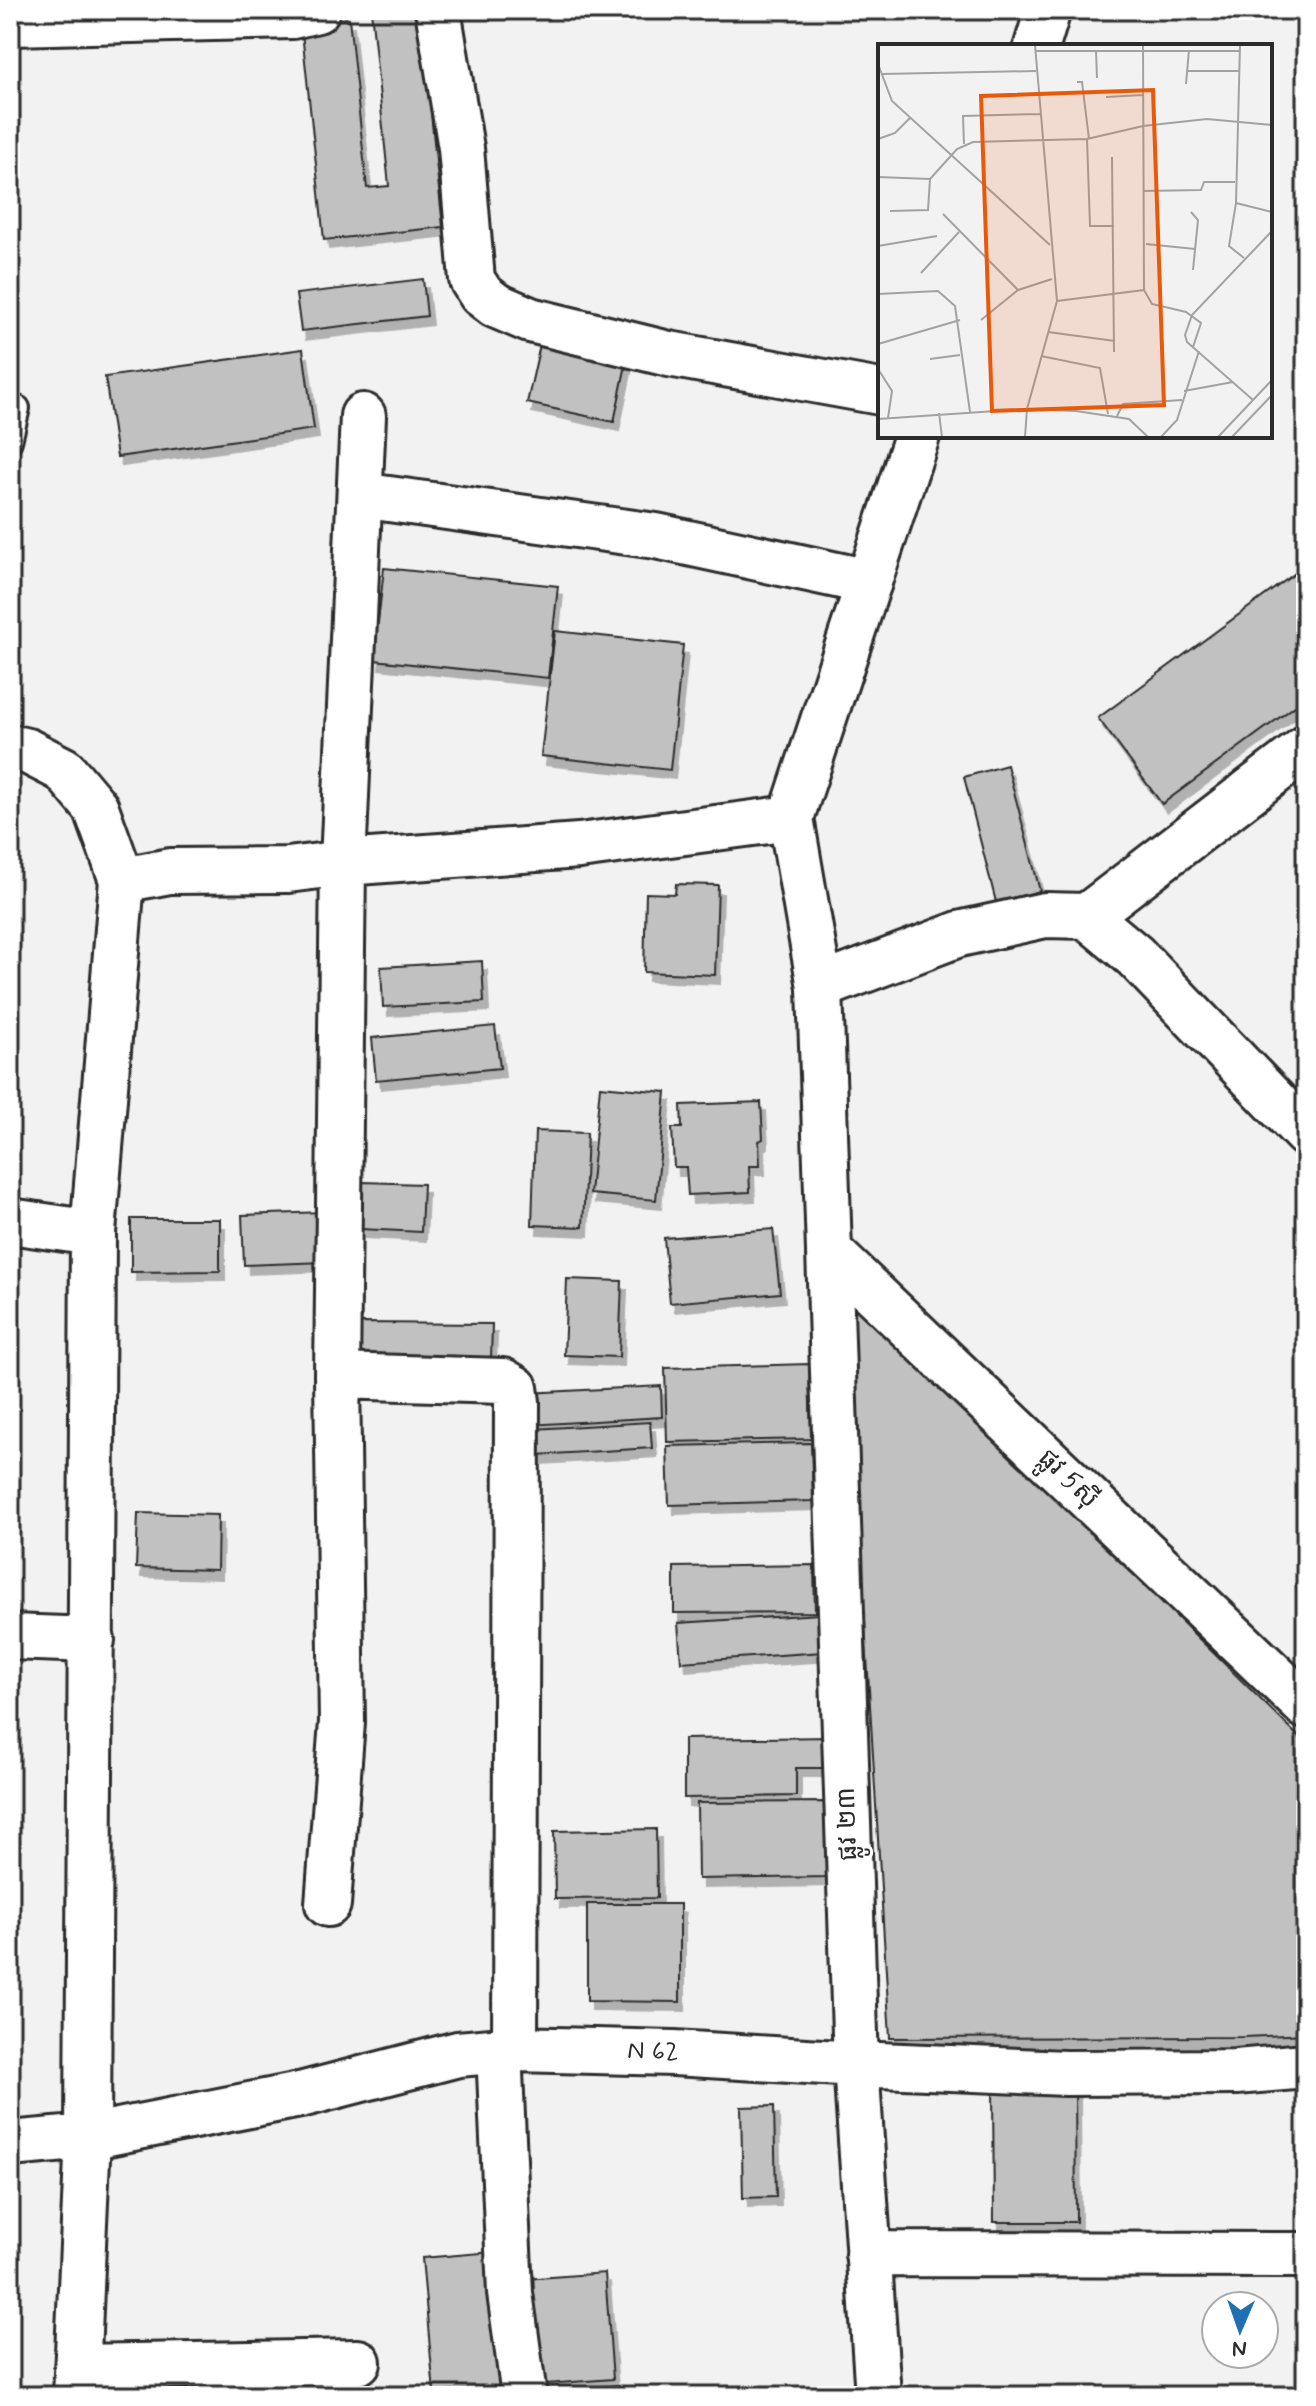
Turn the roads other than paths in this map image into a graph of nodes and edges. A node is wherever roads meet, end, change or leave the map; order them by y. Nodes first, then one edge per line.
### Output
1 (317, 10) edge
2 (438, 10) edge
3 (1048, 10) edge
4 (10, 23) edge
5 (1038, 44) edge
6 (878, 392) edge
7 (18, 408) dead end
8 (363, 416) dead end
9 (916, 438) edge
10 (10, 441) edge
11 (360, 495) junction
12 (869, 582) junction
13 (10, 747) edge
14 (1306, 748) edge
15 (791, 818) junction
16 (343, 863) junction
17 (122, 880) junction
18 (1087, 916) junction
19 (820, 987) junction
20 (1306, 1134) edge
21 (10, 1221) edge
22 (93, 1233) junction
23 (829, 1251) junction
24 (337, 1376) junction
25 (10, 1637) edge
26 (92, 1640) junction
27 (1306, 1706) edge
28 (328, 1904) dead end
29 (507, 2050) junction
30 (856, 2064) junction
31 (1306, 2066) edge
32 (88, 2137) junction
33 (10, 2144) edge
34 (868, 2254) junction
35 (1306, 2255) edge
36 (358, 2362) dead end
37 (76, 2382) edge
38 (524, 2396) edge
39 (878, 2396) edge

1 - 4 street
2 - 6 street
3 - 5 street
7 - 10 lane
8 - 11 street
9 - 12 street
11 - 12 street
11 - 16 street
12 - 15 street
13 - 17 street
14 - 18 street
15 - 16 street
15 - 19 street, ផ្លូវ ២៣
16 - 17 street
16 - 24 street
17 - 22 street
18 - 19 street
18 - 20 street
19 - 23 street, ផ្លូវ ២៣
21 - 22 street
22 - 26 street
23 - 27 street, ផ្លូវ 5ស៊ី
23 - 30 street, ផ្លូវ ២៣
24 - 28 street
24 - 29 street
25 - 26 street
26 - 32 street
29 - 30 street, N 62
29 - 32 street, N 62
29 - 38 street
30 - 31 street, N 62
30 - 34 street, ផ្លូវ ២៣
32 - 33 street, N 62
32 - 37 street
34 - 35 street
34 - 39 street, ផ្លូវ ២៣
36 - 37 street

